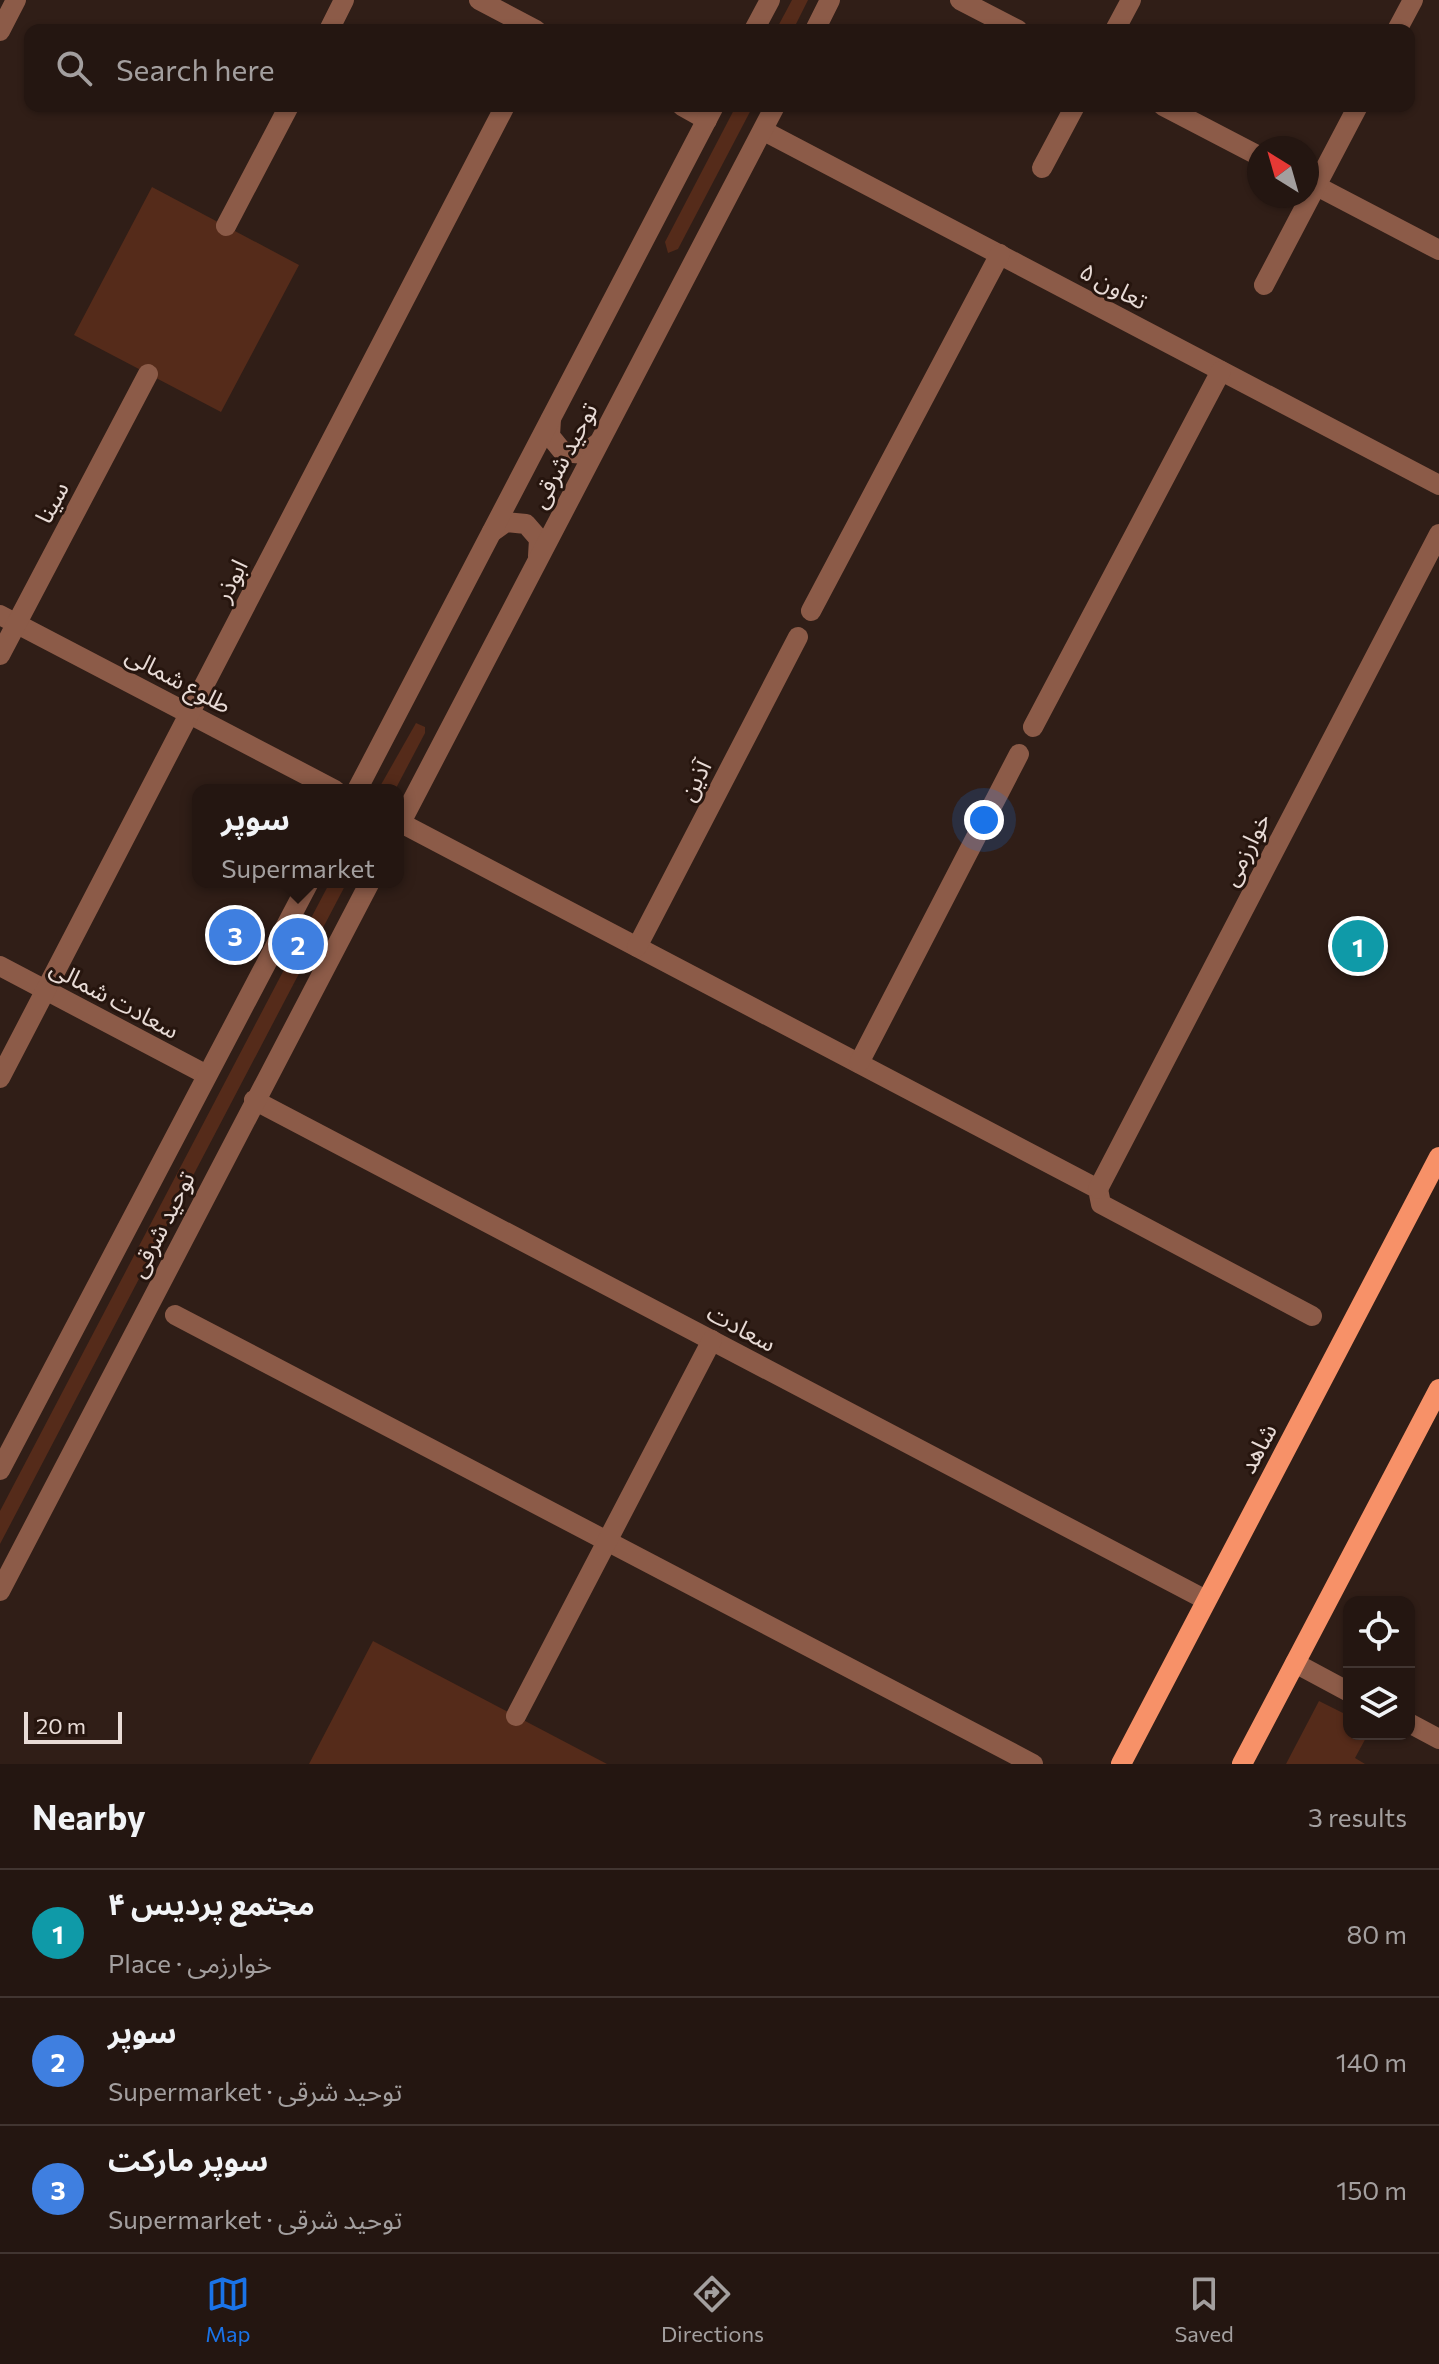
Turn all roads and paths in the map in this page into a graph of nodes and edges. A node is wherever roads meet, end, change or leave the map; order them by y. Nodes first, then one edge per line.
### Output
1 (16, 0) edge
2 (344, 0) edge
3 (479, 0) edge
4 (770, 0) edge
5 (830, 0) edge
6 (960, 0) edge
7 (1131, 0) edge
8 (1413, 0) edge
9 (332, 24) edge
10 (525, 24) edge
11 (757, 24) edge
12 (818, 24) edge
13 (1006, 24) edge
14 (1118, 24) edge
15 (1400, 24) edge
16 (0, 31) edge
17 (286, 112) edge
18 (502, 112) edge
19 (772, 112) edge
20 (1072, 112) edge
21 (1175, 112) edge
22 (1354, 112) edge
23 (711, 113) edge
24 (764, 131) junction
25 (1247, 150) edge
26 (1042, 168) dead end
27 (1319, 172) edge
28 (1319, 188) edge
29 (1301, 208) edge
30 (226, 226) dead end
31 (1439, 250) edge
32 (1000, 254) junction
33 (1264, 285) dead end
34 (1221, 371) junction
35 (148, 374) dead end
36 (552, 416) junction
37 (600, 441) junction
38 (1439, 485) edge
39 (1439, 534) edge
40 (490, 535) junction
41 (537, 560) junction
42 (811, 611) dead end
43 (8, 619) edge
44 (798, 637) dead end
45 (0, 655) edge
46 (190, 714) junction
47 (1033, 727) dead end
48 (1019, 754) dead end
49 (324, 784) edge
50 (360, 784) edge
51 (404, 816) edge
52 (404, 829) edge
53 (306, 888) edge
54 (367, 888) edge
55 (637, 947) junction
56 (0, 966) edge
57 (46, 990) junction
58 (859, 1063) junction
59 (207, 1075) junction
60 (0, 1078) edge
61 (254, 1100) junction
62 (1439, 1157) edge
63 (1098, 1189) junction
64 (175, 1315) dead end
65 (1312, 1316) dead end
66 (712, 1340) junction
67 (1439, 1389) edge
68 (0, 1470) edge
69 (607, 1541) junction
70 (0, 1591) edge
71 (1206, 1600) junction
72 (1295, 1663) junction
73 (1343, 1689) edge
74 (516, 1716) dead end
75 (1415, 1726) edge
76 (1439, 1739) edge
77 (1033, 1764) edge
78 (1121, 1764) edge
79 (1242, 1764) edge

1 - 16 street
2 - 9 street
3 - 10 street
4 - 11 street
5 - 12 street
6 - 13 street
7 - 14 street
8 - 15 street
17 - 30 street
18 - 46 street, ابوذر
19 - 24 street, توحید شرقی
20 - 26 street
21 - 25 street
22 - 27 street
23 - 36 street, توحید شرقی
24 - 32 street, تعاون ۵
24 - 37 street, توحید شرقی
28 - 31 street
29 - 33 street
32 - 34 street, تعاون ۵
32 - 42 street
34 - 38 street, تعاون ۵
34 - 47 street
35 - 43 street, سینا
36 - 37 street
36 - 40 street, توحید شرقی
37 - 41 street, توحید شرقی
39 - 63 street, خوارزمی
40 - 41 street
40 - 50 street, توحید شرقی
41 - 51 street, توحید شرقی
43 - 45 street, سینا
43 - 46 street, طلوع شمالی
44 - 55 street, آذین
46 - 49 street, طلوع شمالی
46 - 57 street, ابوذر
48 - 58 street
52 - 55 street
53 - 59 street, توحید شرقی
54 - 61 street, توحید شرقی
55 - 58 street
56 - 57 street, سعادت شمالی
57 - 59 street, سعادت شمالی
57 - 60 street, ابوذر
58 - 63 street
59 - 68 street, توحید شرقی
61 - 66 street, سعادت
61 - 70 street, توحید شرقی
62 - 71 main road, شاهد
63 - 65 street
64 - 69 street
66 - 69 street
66 - 71 street, سعادت
67 - 72 main road
69 - 74 street
69 - 77 street
71 - 78 main road, شاهد
72 - 73 street
72 - 79 main road
75 - 76 street

